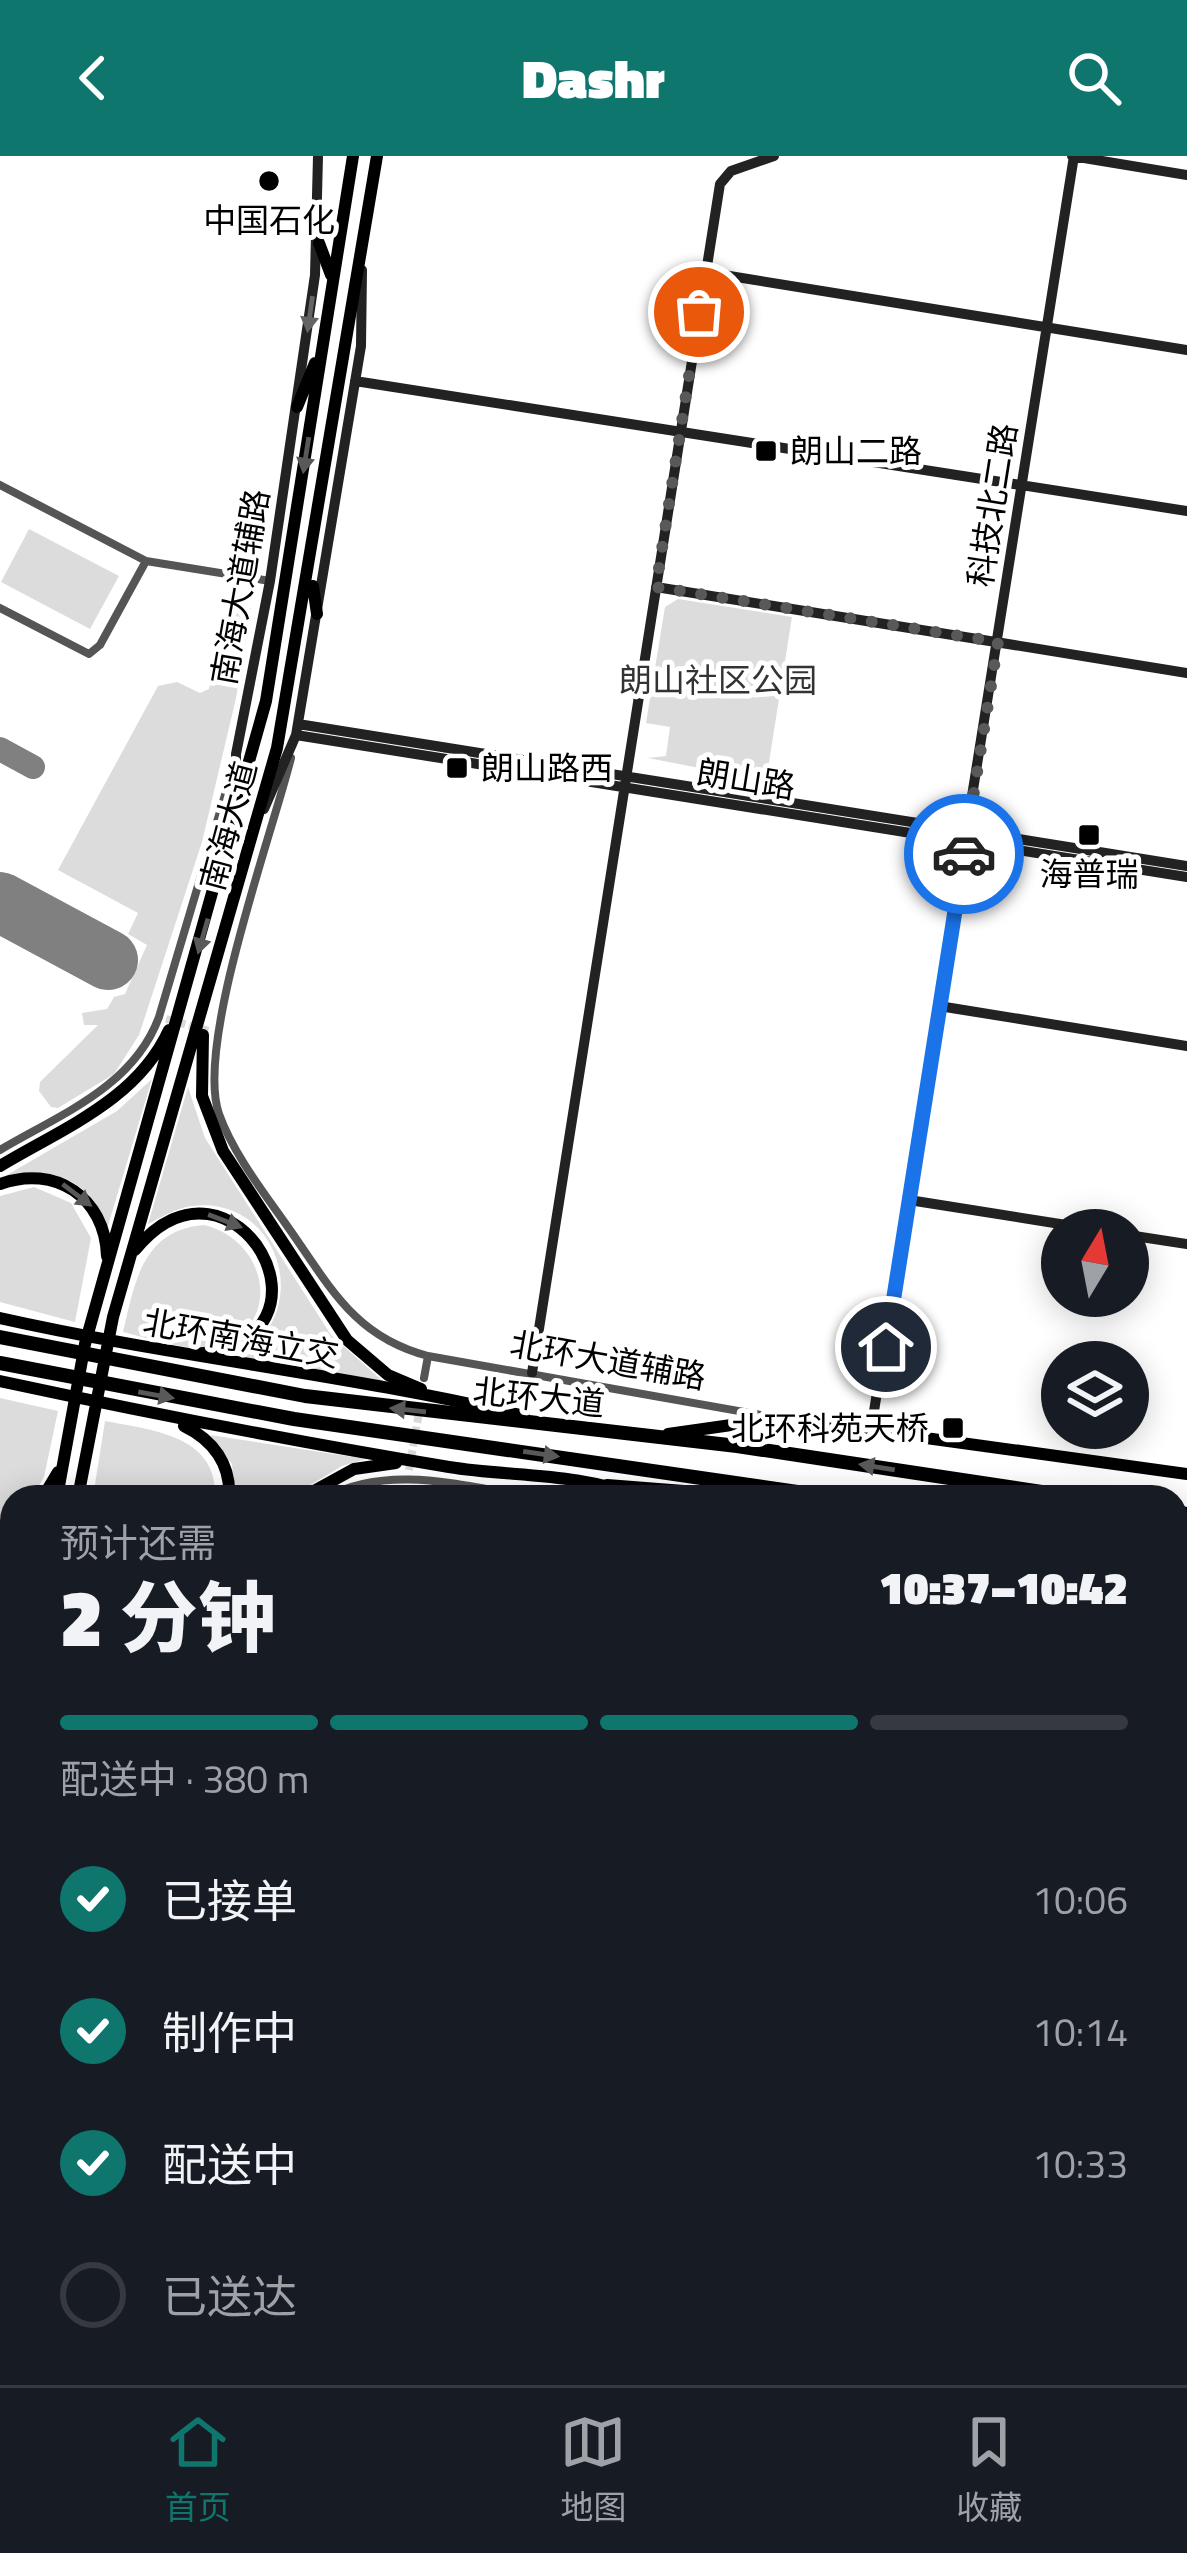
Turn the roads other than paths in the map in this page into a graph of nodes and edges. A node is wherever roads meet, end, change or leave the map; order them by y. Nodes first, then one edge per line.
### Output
1 (318, 156) edge
2 (353, 156) edge
3 (377, 156) edge
4 (774, 156) edge
5 (1073, 156) edge
6 (1187, 175) edge
7 (363, 237) junction
8 (319, 243) junction
9 (705, 272) junction
10 (333, 283) junction
11 (1048, 327) junction
12 (325, 340) junction
13 (1187, 350) edge
14 (356, 381) junction
15 (297, 407) junction
16 (680, 431) junction
17 (0, 485) edge
18 (1023, 485) junction
19 (1187, 511) edge
20 (146, 561) junction
21 (310, 573) junction
22 (270, 581) junction
23 (656, 587) junction
24 (0, 608) edge
25 (317, 614) junction
26 (998, 642) junction
27 (1187, 673) edge
28 (297, 730) junction
29 (293, 751) junction
30 (236, 754) junction
31 (625, 782) junction
32 (260, 818) junction
33 (236, 824) junction
34 (967, 836) junction
35 (1187, 866) edge
36 (1187, 877) edge
37 (215, 974) junction
38 (190, 979) junction
39 (939, 1006) junction
40 (1187, 1046) edge
41 (0, 1150) edge
42 (0, 1166) edge
43 (0, 1184) edge
44 (909, 1200) junction
45 (1041, 1221) edge
46 (1149, 1238) edge
47 (1187, 1244) edge
48 (128, 1261) junction
49 (107, 1267) junction
50 (0, 1315) edge
51 (0, 1337) edge
52 (171, 1355) junction
53 (428, 1356) junction
54 (0, 1363) edge
55 (532, 1373) junction
56 (424, 1378) dead end
57 (0, 1384) edge
58 (444, 1398) junction
59 (148, 1414) junction
60 (781, 1418) junction
61 (566, 1426) junction
62 (871, 1430) junction
63 (642, 1436) junction
64 (62, 1466) junction
65 (456, 1468) junction
66 (1187, 1474) edge
67 (50, 1485) edge
68 (59, 1485) edge
69 (81, 1485) edge
70 (227, 1485) edge
71 (328, 1485) edge
72 (355, 1485) edge
73 (465, 1485) edge
74 (600, 1485) edge
75 (749, 1485) edge
76 (990, 1485) edge

1 - 8 street, 南海大道辅路
2 - 10 main road, 南海大道
3 - 7 main road, 南海大道
4 - 9 street
5 - 6 street
5 - 11 street, 科技北二路
7 - 14 street
7 - 21 main road, 南海大道
8 - 10 main road
8 -> 15 street, 南海大道辅路
9 - 11 street
9 - 16 street
10 - 12 main road, 南海大道
11 - 13 street
11 - 18 street, 科技北二路
12 - 15 main road
12 -> 33 main road, 南海大道
14 - 16 street
14 - 25 street
15 - 22 street, 南海大道辅路
16 - 18 street
16 - 23 street
17 - 20 street
18 - 19 street
18 - 26 street, 科技北二路
20 - 22 street
20 - 24 street
21 - 25 main road
21 - 32 main road, 南海大道
22 - 30 street, 南海大道辅路
23 - 26 street
23 - 31 street
25 - 28 street
26 - 27 street
26 - 34 street, 科技北二路
28 - 29 street
28 - 31 street, 朗山路
29 - 32 street
29 - 53 street, 北环大道辅路
30 - 33 street, 南海大道
30 - 41 street, 南海大道辅路
31 - 34 street, 朗山路
31 - 55 street
32 - 37 main road, 南海大道
33 -> 38 main road, 南海大道
34 - 35 street, 朗山路
34 - 36 street, 朗山路
34 - 39 street, 科技北二路
37 - 48 main road, 南海大道
37 - 58 main road
38 - 42 main road
38 - 49 main road, 南海大道
39 - 40 street
39 - 44 street, 科技北二路
43 -> 49 main road
44 - 45 street
44 - 62 street, 科技北二路
46 - 47 street
48 -> 52 main road
48 - 69 main road, 南海大道
49 - 64 main road, 南海大道
50 - 52 main road, 北环南海立交
61 -> 51 highway, 北环大道
52 - 58 main road, 北环南海立交
53 - 55 street, 北环大道辅路
53 - 56 street
54 -> 75 highway, 北环大道
55 - 60 street, 北环大道辅路
57 - 59 main road
58 - 61 main road, 北环大道辅路
59 - 65 main road
59 - 70 main road
60 - 62 main road, 北环大道辅路
60 - 63 main road
61 - 63 highway, 北环大道
62 - 66 main road, 北环大道辅路
76 -> 63 highway, 北环大道
64 - 67 main road
64 - 68 main road, 南海大道
65 - 71 main road
65 - 74 main road
72 - 73 street

